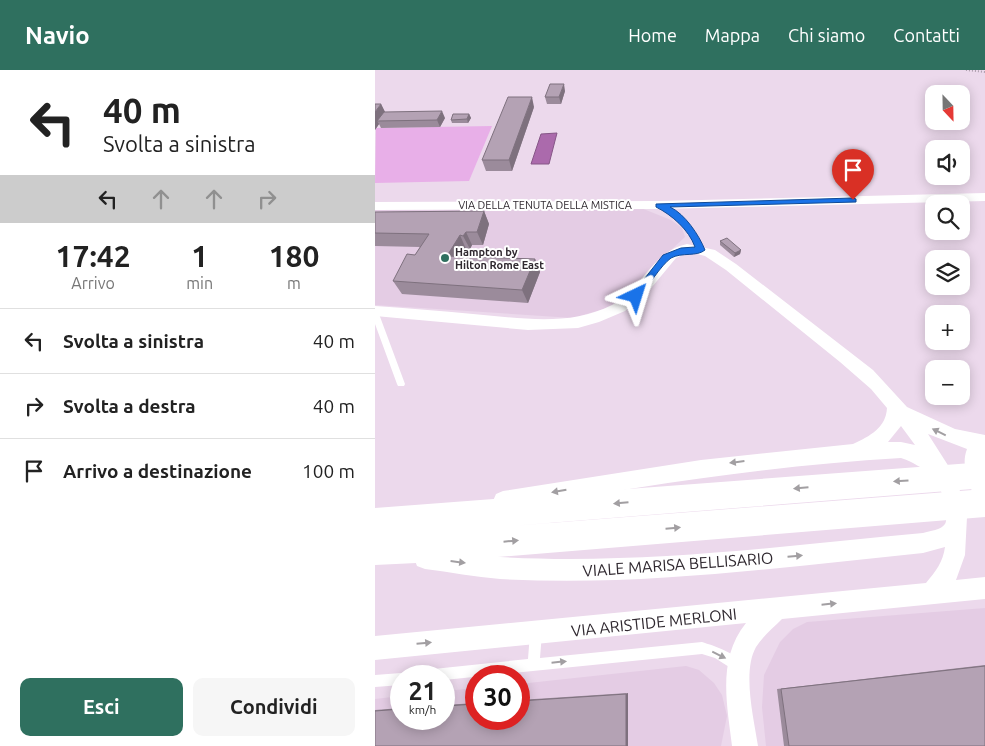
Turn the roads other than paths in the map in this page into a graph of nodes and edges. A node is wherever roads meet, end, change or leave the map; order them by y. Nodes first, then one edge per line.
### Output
1 (985, 197) edge
2 (658, 205) junction
3 (375, 206) edge
4 (700, 250) junction
5 (375, 312) edge
6 (401, 384) dead end
7 (897, 408) junction
8 (985, 444) edge
9 (855, 452) junction
10 (940, 471) junction
11 (985, 475) edge
12 (985, 497) edge
13 (985, 503) edge
14 (381, 522) edge
15 (956, 525) junction
16 (375, 551) edge
17 (985, 588) edge
18 (932, 594) junction
19 (777, 609) junction
20 (536, 633) junction
21 (375, 648) edge
22 (534, 665) junction
23 (738, 666) junction
24 (455, 673) edge
25 (390, 679) edge
26 (375, 681) edge
27 (745, 746) edge

1 - 2 street, VIA DELLA TENUTA DELLA MISTICA
2 - 3 street, VIA DELLA TENUTA DELLA MISTICA
2 - 4 lane
4 - 5 street
4 - 7 street
5 - 6 lane
8 -> 7 street
7 - 9 street
7 - 10 street
8 - 12 street
9 - 10 street
9 -> 14 street
10 - 15 street
11 -> 14 main road
16 -> 13 main road, VIALE MARISA BELLISARIO
16 -> 15 street, VIALE MARISA BELLISARIO
15 - 18 street
17 - 18 street, VIA ARISTIDE MERLONI
19 -> 18 street, VIA ARISTIDE MERLONI
19 - 20 street, VIA ARISTIDE MERLONI
19 - 23 street
21 -> 20 street, VIA ARISTIDE MERLONI
20 - 22 lane
22 -> 23 lane
22 - 24 lane
23 - 27 street
25 - 26 lane

